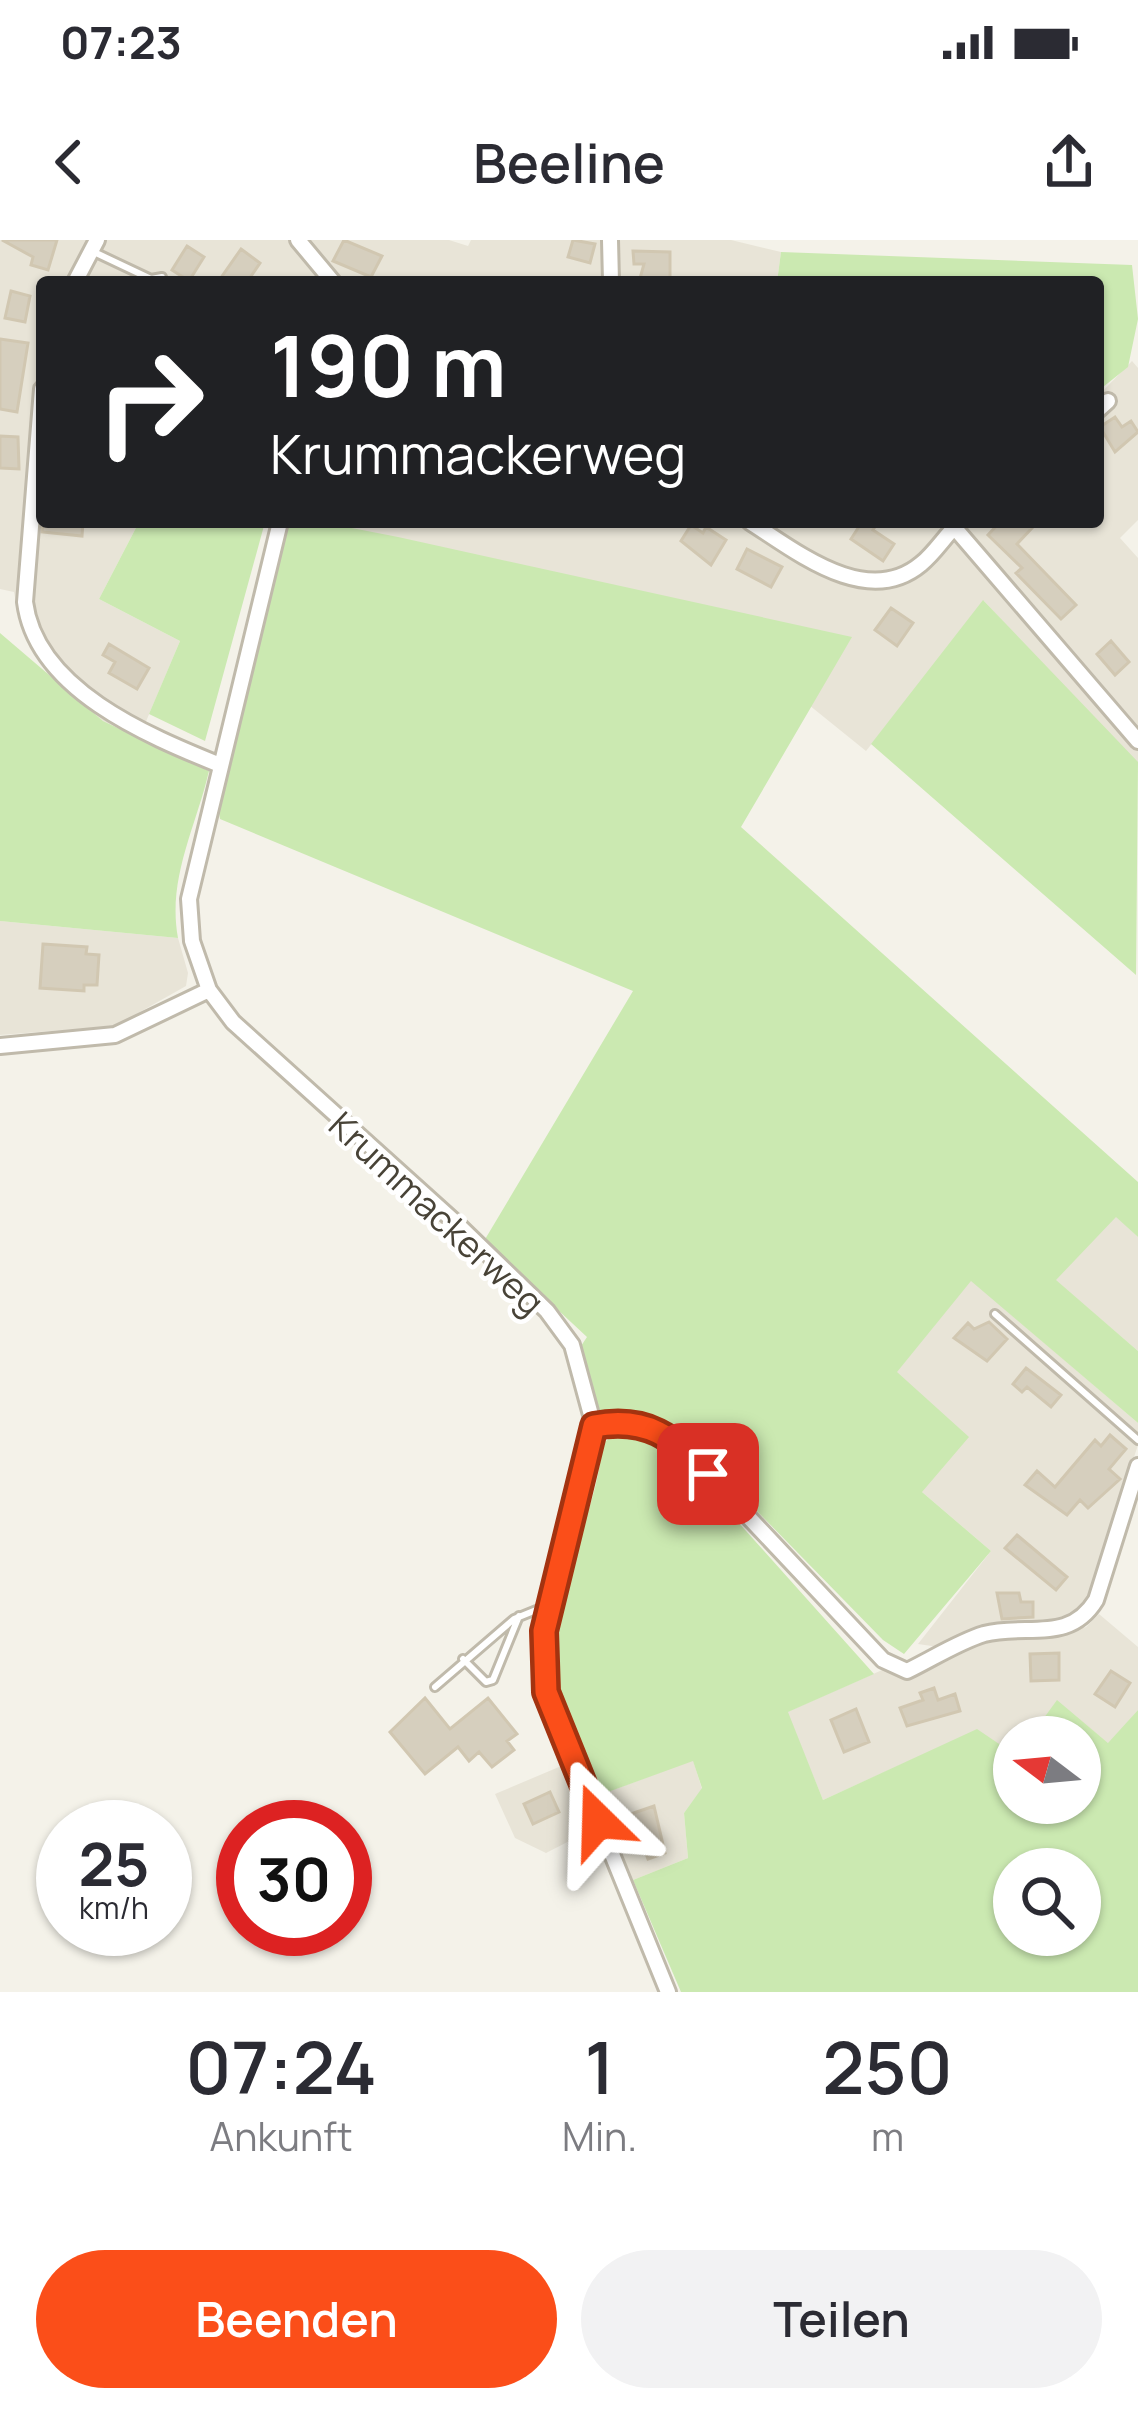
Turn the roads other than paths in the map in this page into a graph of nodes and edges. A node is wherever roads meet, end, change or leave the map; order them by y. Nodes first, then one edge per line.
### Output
1 (298, 240) edge
2 (610, 240) edge
3 (94, 245) edge
4 (78, 276) edge
5 (146, 276) edge
6 (328, 276) edge
7 (611, 276) edge
8 (36, 464) edge
9 (279, 528) edge
10 (760, 528) edge
11 (954, 528) edge
12 (960, 528) edge
13 (1138, 741) edge
14 (220, 765) junction
15 (209, 990) junction
16 (0, 1046) edge
17 (995, 1313) dead end
18 (594, 1426) junction
19 (1138, 1440) edge
20 (1138, 1466) edge
21 (550, 1606) junction
22 (519, 1616) junction
23 (463, 1659) junction
24 (435, 1687) dead end
25 (668, 1992) edge

1 - 6 street
2 - 7 street
3 - 4 street
3 - 5 lane
8 - 14 street
9 - 14 street
10 - 11 street
12 - 13 street
14 - 15 street
15 - 16 street
15 - 18 street, Krummackerweg
17 - 19 lane
18 - 20 street
18 - 21 street
21 - 22 lane
21 - 25 street
22 - 23 lane
22 - 23 lane
23 - 24 lane

